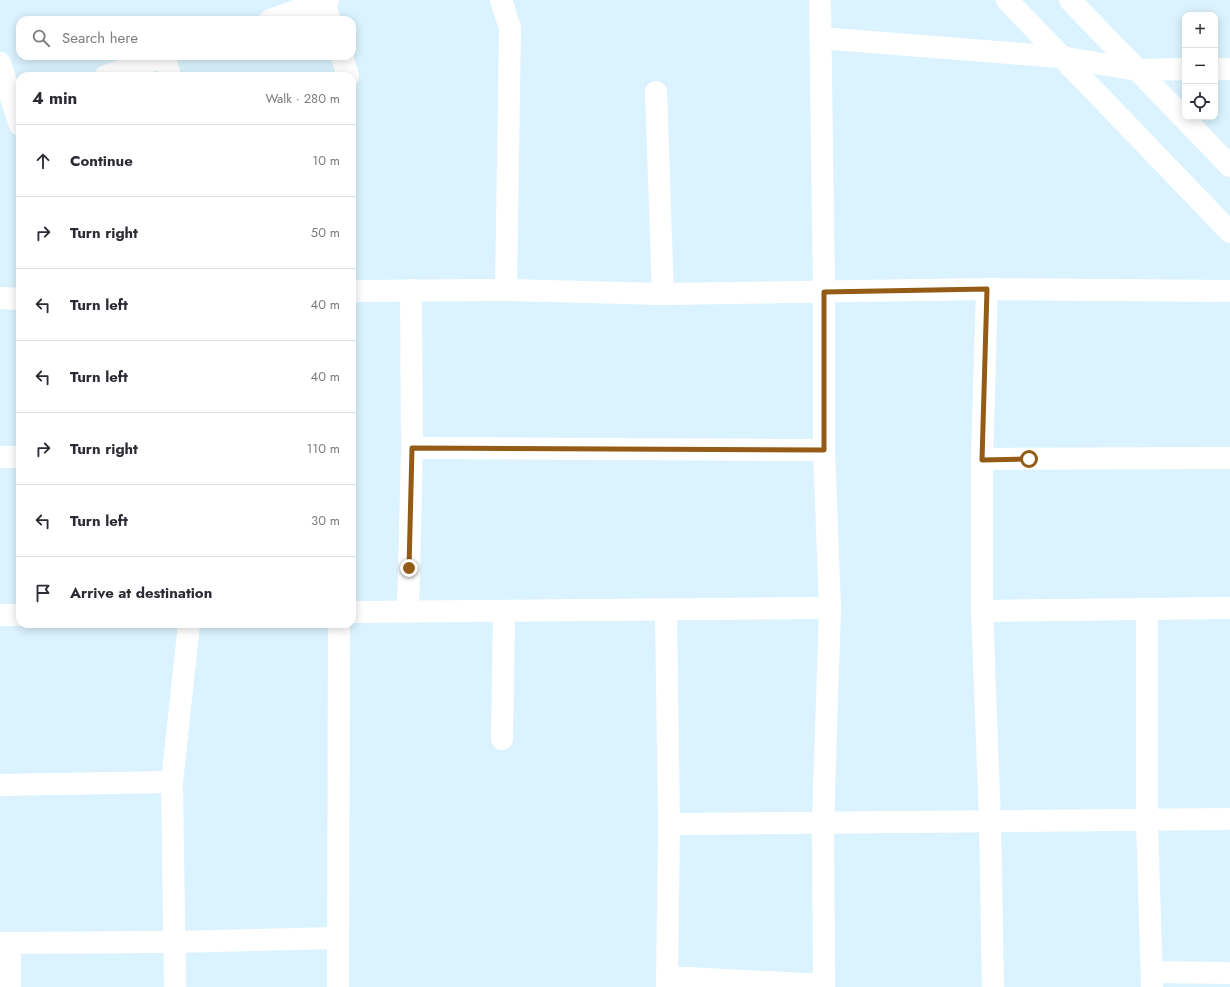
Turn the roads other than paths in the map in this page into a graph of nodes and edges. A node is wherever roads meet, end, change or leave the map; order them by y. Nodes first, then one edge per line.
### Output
1 (501, 0) edge
2 (820, 0) edge
3 (1007, 0) edge
4 (1070, 0) edge
5 (327, 7) edge
6 (288, 16) edge
7 (820, 38) junction
8 (1061, 57) junction
9 (152, 60) edge
10 (165, 60) edge
11 (343, 60) edge
12 (0, 63) edge
13 (1182, 69) edge
14 (1218, 69) edge
15 (1230, 69) edge
16 (1137, 70) junction
17 (118, 72) edge
18 (169, 72) edge
19 (347, 72) edge
20 (656, 92) dead end
21 (16, 107) edge
22 (1230, 166) edge
23 (1230, 232) edge
24 (987, 289) junction
25 (411, 290) junction
26 (506, 290) junction
27 (356, 291) edge
28 (1230, 291) edge
29 (824, 292) junction
30 (663, 294) junction
31 (0, 298) edge
32 (16, 299) edge
33 (412, 448) junction
34 (824, 450) junction
35 (0, 457) edge
36 (16, 457) edge
37 (1230, 458) edge
38 (982, 460) junction
39 (830, 608) junction
40 (1230, 608) edge
41 (1147, 610) junction
42 (666, 611) junction
43 (982, 611) junction
44 (356, 612) edge
45 (408, 612) junction
46 (504, 612) junction
47 (0, 615) edge
48 (16, 615) edge
49 (189, 628) edge
50 (339, 628) edge
51 (502, 739) dead end
52 (172, 782) junction
53 (0, 785) edge
54 (1230, 819) edge
55 (1147, 820) junction
56 (990, 822) junction
57 (823, 823) junction
58 (669, 824) junction
59 (338, 938) junction
60 (174, 942) junction
61 (5, 943) edge
62 (1230, 973) edge
63 (1152, 980) edge
64 (667, 982) edge
65 (824, 986) edge
66 (10, 987) edge
67 (175, 987) edge
68 (338, 987) edge
69 (993, 987) edge

1 - 26 street
2 - 7 street
3 - 8 street
4 - 16 street
5 - 6 street
7 - 8 street
7 - 29 street
8 - 16 street
8 - 23 street
9 - 17 street
10 - 18 street
11 - 19 street
12 - 21 street
13 - 16 street
14 - 15 street
16 - 22 street
20 - 30 street
24 - 28 street
24 - 29 street
24 - 38 street
25 - 26 street
25 - 27 street
25 - 33 street
26 - 30 street
29 - 30 street
29 - 34 street
31 - 32 street
33 - 34 street
33 - 45 street
34 - 39 street
35 - 36 street
37 - 38 street
38 - 43 street
39 - 42 street
39 - 57 street
40 - 41 street
41 - 43 street
41 - 55 street
42 - 46 street
42 - 58 street
43 - 56 street
44 - 45 street
45 - 46 street
46 - 51 street
47 - 48 street
49 - 52 street
50 - 59 street
52 - 53 street
52 - 60 street
54 - 55 street
55 - 56 street
55 - 63 street
56 - 57 street
56 - 69 street
57 - 58 street
57 - 65 street
58 - 64 street
59 - 60 street
59 - 68 street
60 - 61 street
60 - 67 street
61 - 66 street
62 - 63 street
64 - 65 street

